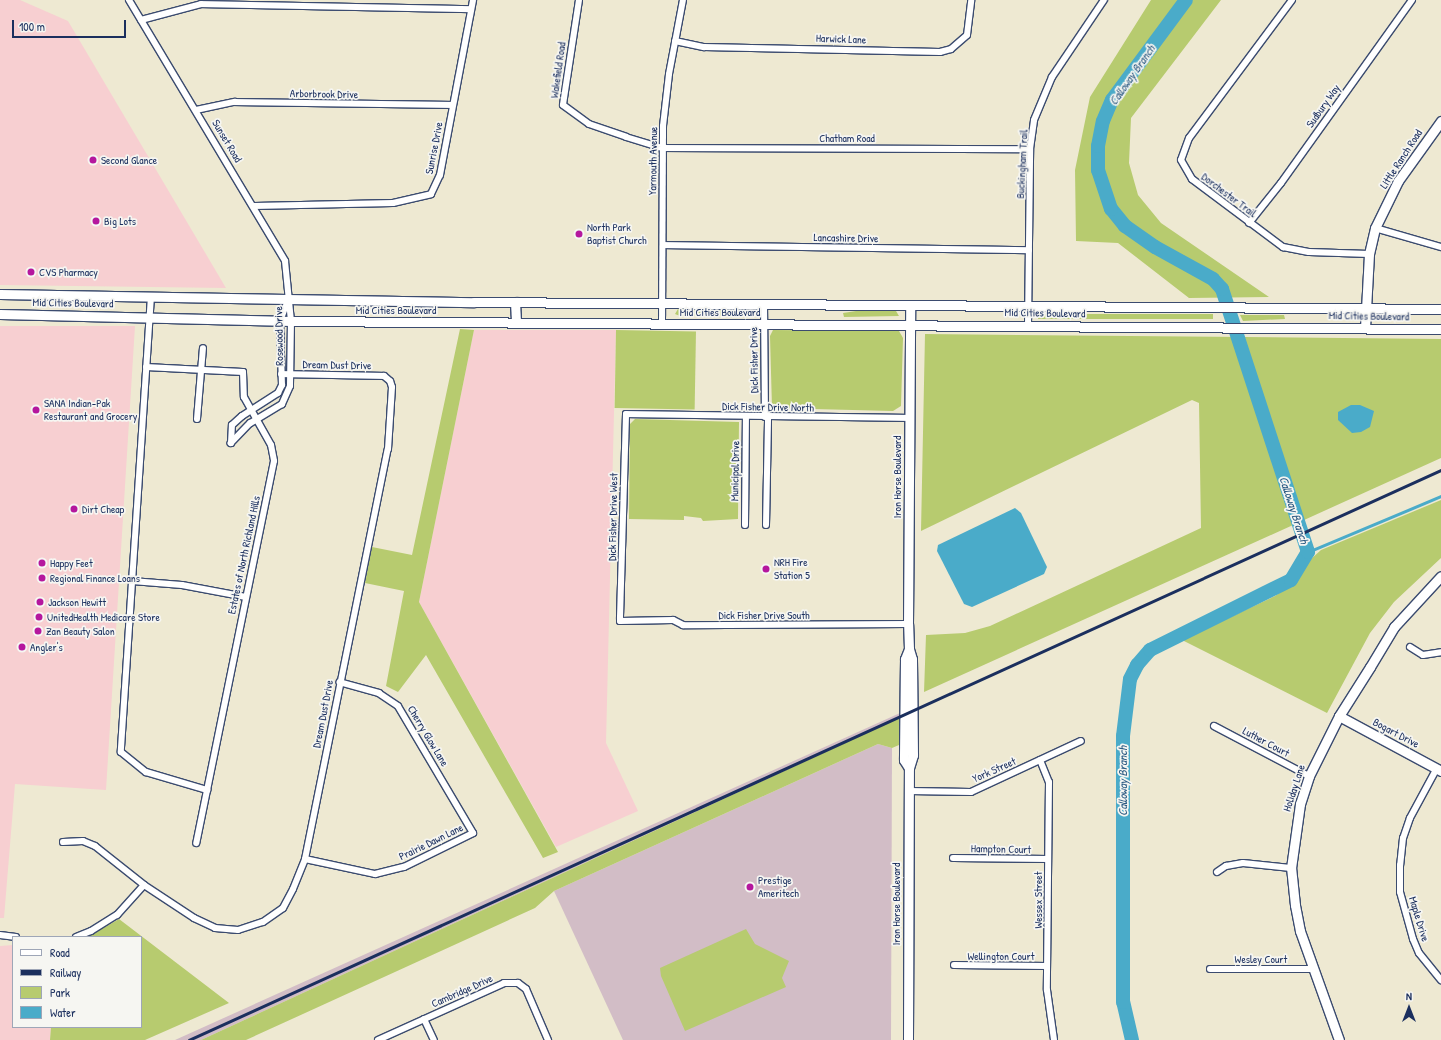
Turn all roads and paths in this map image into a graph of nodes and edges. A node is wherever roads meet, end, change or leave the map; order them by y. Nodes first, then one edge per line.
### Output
1 (129, 0) edge
2 (472, 0) edge
3 (579, 0) edge
4 (683, 0) edge
5 (971, 0) edge
6 (1292, 0) edge
7 (1412, 0) edge
8 (1101, 1) edge
9 (471, 9) junction
10 (141, 20) junction
11 (675, 40) junction
12 (452, 105) junction
13 (196, 110) junction
14 (1441, 121) edge
15 (663, 148) junction
16 (1030, 149) junction
17 (254, 206) junction
18 (1249, 222) junction
19 (1375, 228) junction
20 (663, 245) junction
21 (1441, 247) edge
22 (1029, 250) junction
23 (1369, 254) junction
24 (0, 294) edge
25 (151, 296) junction
26 (289, 299) junction
27 (515, 302) junction
28 (662, 302) junction
29 (764, 303) junction
30 (910, 305) junction
31 (1028, 306) junction
32 (1365, 309) junction
33 (1441, 309) edge
34 (0, 314) edge
35 (150, 317) junction
36 (280, 321) junction
37 (291, 321) junction
38 (516, 322) junction
39 (764, 323) junction
40 (662, 324) junction
41 (910, 324) junction
42 (1028, 325) junction
43 (1365, 328) junction
44 (1441, 329) edge
45 (203, 348) dead end
46 (146, 367) junction
47 (201, 370) junction
48 (280, 374) junction
49 (290, 374) junction
50 (250, 411) junction
51 (626, 414) joint
52 (746, 417) junction
53 (766, 417) junction
54 (198, 418) dead end
55 (910, 418) junction
56 (255, 419) junction
57 (745, 525) dead end
58 (766, 525) dead end
59 (1441, 576) edge
60 (132, 581) junction
61 (246, 597) junction
62 (620, 621) joint
63 (908, 624) junction
64 (1410, 647) dead end
65 (1441, 652) edge
66 (339, 682) junction
67 (1339, 716) junction
68 (1214, 726) dead end
69 (1082, 741) dead end
70 (1040, 760) junction
71 (1439, 769) edge
72 (1309, 776) junction
73 (206, 790) junction
74 (909, 791) junction
75 (473, 833) joint
76 (63, 842) dead end
77 (196, 843) dead end
78 (953, 858) dead end
79 (304, 859) junction
80 (1048, 859) junction
81 (1291, 868) junction
82 (1217, 872) dead end
83 (144, 885) junction
84 (0, 935) edge
85 (12, 936) edge
86 (79, 936) edge
87 (954, 966) dead end
88 (1047, 966) junction
89 (1210, 969) dead end
90 (1313, 969) junction
91 (1441, 980) edge
92 (424, 1019) junction
93 (378, 1040) edge
94 (434, 1040) edge
95 (548, 1040) edge
96 (908, 1040) edge
97 (1054, 1040) edge
98 (1339, 1040) edge

1 - 10 street, Sunset Road
2 - 9 street, Sunrise Drive
3 - 15 street, Wakefield Road
4 - 11 street, Yarmouth Avenue
5 - 11 street, Harwick Lane
6 - 18 street, Dorchester Trail
7 - 18 street, Sudbury Way
8 - 16 street, Buckingham Trail
9 - 10 street
9 - 12 street, Sunrise Drive
10 - 13 street, Sunset Road
11 - 15 street, Yarmouth Avenue
12 - 13 street, Arborbrook Drive
12 - 17 street, Sunrise Drive
13 - 17 street, Sunset Road
14 - 19 main road, Little Ranch Road
15 - 16 street, Chatham Road
15 - 20 street, Yarmouth Avenue
16 - 22 street, Buckingham Trail
17 - 26 street, Sunset Road
18 - 23 street, Dorchester Trail
19 - 21 street
19 - 23 main road, Little Ranch Road
20 - 22 street, Lancashire Drive
20 - 28 street, Yarmouth Avenue
22 - 31 street, Buckingham Trail
23 - 32 main road, Little Ranch Road
24 - 25 main road, Mid Cities Boulevard
25 - 26 main road, Mid Cities Boulevard
25 - 35 street
26 - 27 main road, Mid Cities Boulevard
26 - 36 street, Rosewood Drive
26 - 37 street, Rosewood Drive
27 - 28 main road, Mid Cities Boulevard
27 - 38 main road
28 - 29 main road, Mid Cities Boulevard
28 - 40 street, Yarmouth Avenue
29 - 30 main road, Mid Cities Boulevard
29 - 39 street, Dick Fisher Drive
30 - 31 main road, Mid Cities Boulevard
30 - 41 main road, Iron Horse Boulevard
31 - 32 main road, Mid Cities Boulevard
31 - 42 street, Buckingham Trail
32 - 33 main road, Mid Cities Boulevard
32 - 43 main road, Little Ranch Road
34 - 35 main road, Mid Cities Boulevard
35 - 36 main road, Mid Cities Boulevard
35 - 46 street
36 - 37 main road, Mid Cities Boulevard
36 - 48 street, Rosewood Drive
37 - 38 main road, Mid Cities Boulevard
37 - 49 street, Rosewood Drive
38 - 40 main road, Mid Cities Boulevard
39 - 40 main road, Mid Cities Boulevard
39 - 41 main road, Mid Cities Boulevard
39 - 53 street, Dick Fisher Drive
41 - 42 main road, Mid Cities Boulevard
41 - 55 main road, Iron Horse Boulevard
42 - 43 main road, Mid Cities Boulevard
43 - 44 main road, Mid Cities Boulevard
45 - 47 street
46 - 47 street, Estates of North Richland Hills
46 - 60 street
47 - 50 street, Estates of North Richland Hills
47 - 54 street
48 - 49 street, Dream Dust Drive
48 - 50 street, Rosewood Drive
49 - 56 street, Rosewood Drive
49 - 66 street, Dream Dust Drive
50 - 56 street, Estates of North Richland Hills
50 - 56 street, Rosewood Drive
51 - 52 street, Dick Fisher Drive North
51 - 62 street, Dick Fisher Drive West
52 - 53 street, Dick Fisher Drive North
52 - 57 street, Municipal Drive
53 - 55 street, Dick Fisher Drive North
53 - 58 street
55 - 63 main road, Iron Horse Boulevard
56 - 61 street, Estates of North Richland Hills
59 - 67 main road, Holiday Lane
60 - 61 street
60 - 73 street
61 - 73 street, Estates of North Richland Hills
62 - 63 street, Dick Fisher Drive South
63 - 74 main road, Iron Horse Boulevard
64 - 65 street
66 - 75 street, Cherry Glow Lane
66 - 79 street, Dream Dust Drive
67 - 71 main road, Bogart Drive
67 - 72 main road, Holiday Lane
68 - 72 street, Luther Court
69 - 70 street, York Street
70 - 74 street, York Street
70 - 80 street, Wessex Street
71 - 91 street, Maple Drive
72 - 81 main road, Holiday Lane
73 - 77 street, Estates of North Richland Hills
74 - 96 main road, Iron Horse Boulevard
75 - 79 street, Prairie Dawn Lane
76 - 83 street, Dream Dust Drive
78 - 80 street, Hampton Court
79 - 83 street, Dream Dust Drive
80 - 88 street, Wessex Street
81 - 82 street
81 - 90 main road, Holiday Lane
83 - 86 street
84 - 85 street
87 - 88 street, Wellington Court
88 - 97 street, Wessex Street
89 - 90 street, Wesley Court
90 - 98 main road, Holiday Lane
92 - 93 street, Cambridge Drive
92 - 94 street
92 - 95 street, Cambridge Drive

